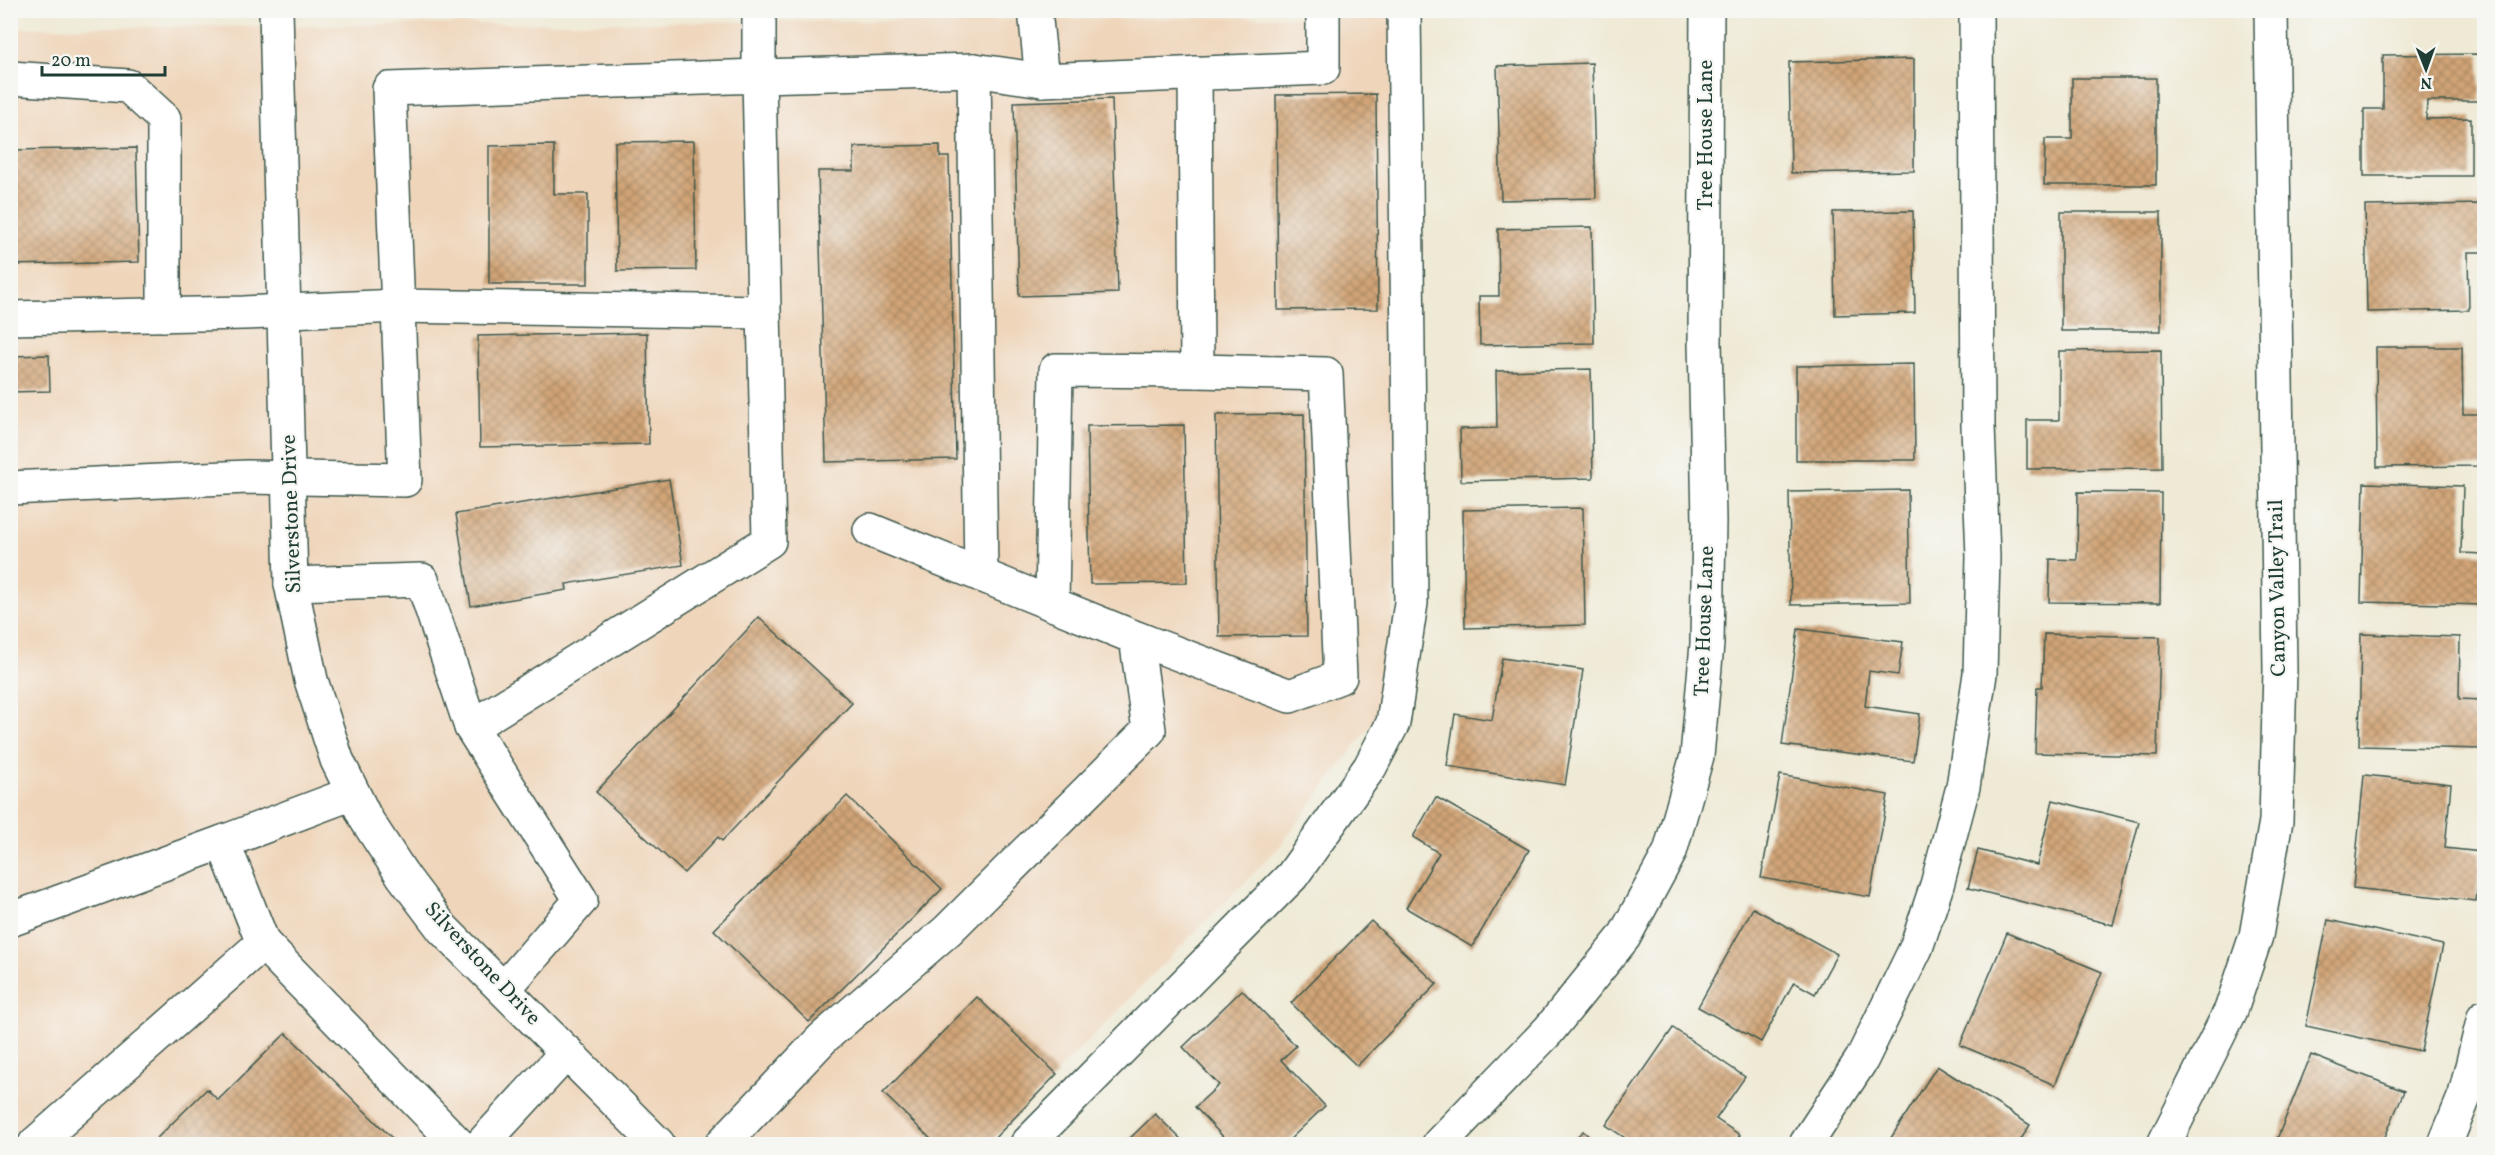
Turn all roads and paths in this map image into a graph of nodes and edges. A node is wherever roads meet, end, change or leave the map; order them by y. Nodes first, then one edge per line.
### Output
1 (276, 10) edge
2 (759, 10) edge
3 (1035, 10) edge
4 (1323, 10) edge
5 (1404, 10) edge
6 (1707, 10) edge
7 (1977, 10) edge
8 (2271, 10) edge
9 (974, 70) junction
10 (1195, 73) junction
11 (759, 76) junction
12 (10, 78) edge
13 (1042, 80) junction
14 (398, 306) junction
15 (285, 312) junction
16 (763, 312) junction
17 (164, 315) junction
18 (10, 318) edge
19 (1197, 372) junction
20 (290, 478) junction
21 (10, 488) edge
22 (870, 530) dead end
23 (981, 575) junction
24 (291, 584) junction
25 (1052, 604) junction
26 (1146, 642) junction
27 (471, 727) junction
28 (353, 793) junction
29 (223, 842) junction
30 (10, 921) edge
31 (263, 943) junction
32 (504, 989) junction
33 (2484, 1017) edge
34 (567, 1052) junction
35 (35, 1144) edge
36 (458, 1144) edge
37 (482, 1144) edge
38 (658, 1144) edge
39 (722, 1144) edge
40 (1027, 1144) edge
41 (1439, 1144) edge
42 (1806, 1144) edge
43 (2164, 1144) edge
44 (2445, 1144) edge

1 - 15 street, Silverstone Drive
2 - 11 street
3 - 13 street
4 - 10 street
5 - 40 street
6 - 41 street, Tree House Lane
7 - 42 street
8 - 43 street, Canyon Valley Trail
9 - 11 street
9 - 13 street
9 - 23 street
10 - 13 street
10 - 19 street
11 - 14 street
11 - 16 street
12 - 17 street
14 - 15 street
14 - 16 street
14 - 20 street
15 - 17 street
15 - 20 street, Silverstone Drive
16 - 27 street
17 - 18 street
19 - 25 street
19 - 26 street
20 - 21 street
20 - 24 street, Silverstone Drive
22 - 23 street
23 - 25 street
24 - 27 street
24 - 28 street, Silverstone Drive
25 - 26 street
26 - 39 street
27 - 32 street
28 - 29 street
28 - 32 street, Silverstone Drive
29 - 30 street
29 - 31 street
31 - 35 street
31 - 36 street
32 - 34 street, Silverstone Drive
33 - 44 street
34 - 37 street
34 - 38 street, Silverstone Drive

